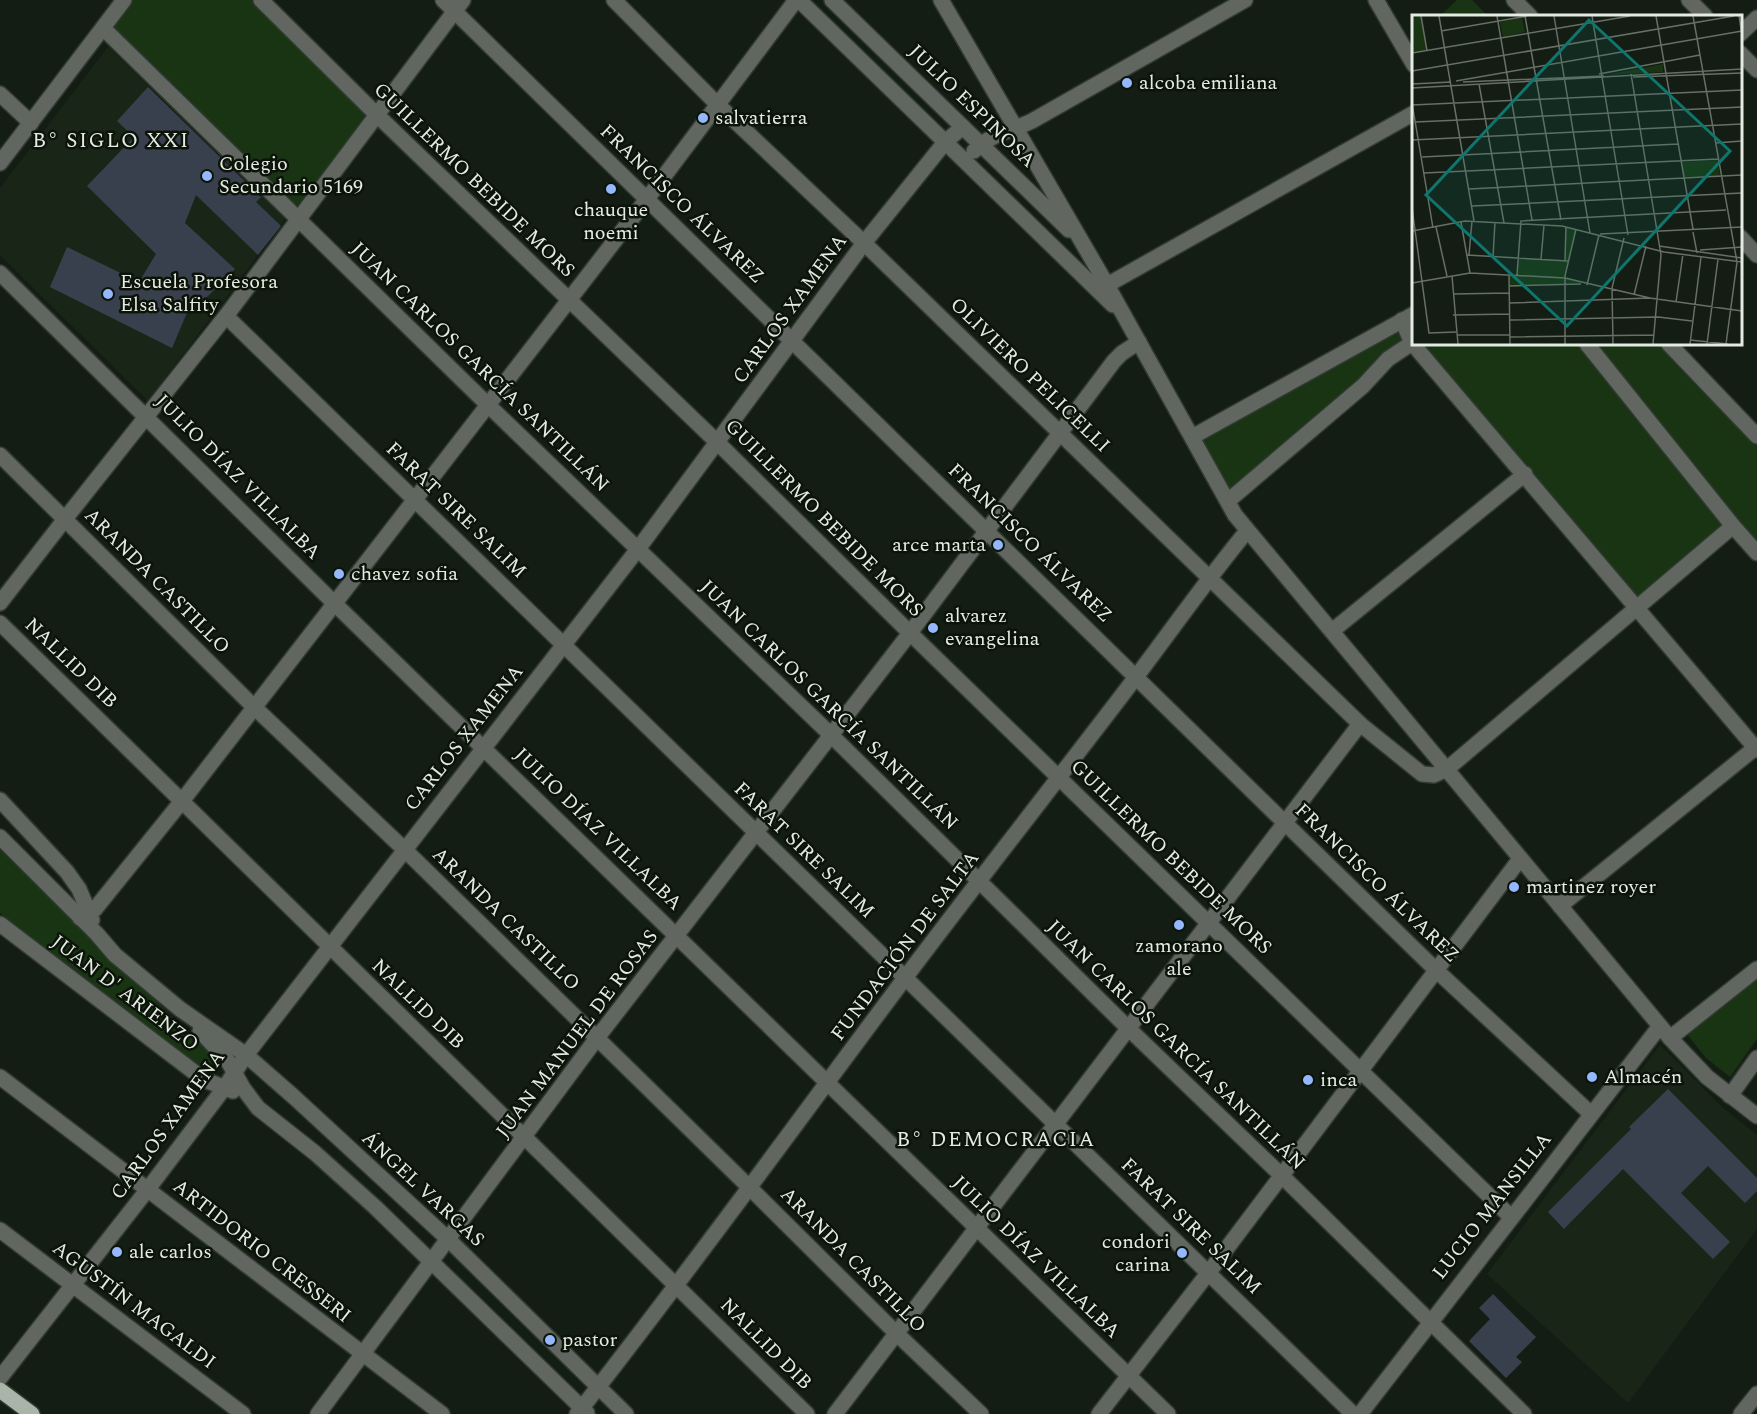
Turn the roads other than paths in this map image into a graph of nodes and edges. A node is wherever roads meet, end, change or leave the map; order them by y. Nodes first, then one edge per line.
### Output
1 (124, 0) edge
2 (261, 0) edge
3 (443, 0) edge
4 (614, 0) edge
5 (798, 0) edge
6 (832, 0) edge
7 (941, 0) edge
8 (1245, 0) edge
9 (1376, 0) edge
10 (1514, 0) edge
11 (1689, 0) edge
12 (459, 6) edge
13 (1529, 15) edge
14 (1704, 15) edge
15 (1757, 18) edge
16 (103, 28) junction
17 (1742, 32) edge
18 (1742, 55) edge
19 (1412, 63) edge
20 (1757, 70) edge
21 (0, 94) edge
22 (717, 105) junction
23 (1412, 114) edge
24 (377, 115) junction
25 (31, 123) junction
26 (963, 127) junction
27 (1017, 128) junction
28 (946, 141) junction
29 (981, 144) junction
30 (965, 160) junction
31 (0, 163) edge
32 (647, 199) junction
33 (298, 219) junction
34 (1742, 239) edge
35 (864, 243) junction
36 (1082, 243) junction
37 (1757, 255) edge
38 (0, 273) edge
39 (1107, 285) junction
40 (568, 300) junction
41 (226, 316) junction
42 (1125, 317) junction
43 (1408, 317) edge
44 (792, 341) junction
45 (1139, 342) junction
46 (1412, 343) edge
47 (1414, 345) edge
48 (1588, 345) edge
49 (1670, 345) edge
50 (488, 405) junction
51 (147, 417) junction
52 (1059, 432) junction
53 (1757, 436) edge
54 (1192, 437) junction
55 (718, 442) junction
56 (0, 455) edge
57 (1525, 474) junction
58 (414, 499) junction
59 (1228, 501) junction
60 (64, 519) junction
61 (1733, 526) junction
62 (987, 531) junction
63 (1247, 531) junction
64 (638, 549) junction
65 (1757, 552) edge
66 (1208, 578) junction
67 (0, 603) edge
68 (334, 603) junction
69 (1638, 607) junction
70 (0, 623) edge
71 (1332, 631) junction
72 (910, 633) junction
73 (563, 644) junction
74 (1136, 677) junction
75 (254, 707) junction
76 (1360, 724) junction
77 (830, 734) junction
78 (483, 747) junction
79 (1756, 749) edge
80 (1447, 770) junction
81 (1058, 776) junction
82 (0, 800) edge
83 (182, 801) junction
84 (1286, 824) junction
85 (755, 832) junction
86 (0, 837) edge
87 (405, 850) junction
88 (1520, 860) junction
89 (980, 882) junction
90 (1560, 906) junction
91 (85, 916) junction
92 (0, 924) edge
93 (1210, 924) junction
94 (678, 935) junction
95 (330, 947) junction
96 (1757, 969) edge
97 (1437, 971) junction
98 (906, 978) junction
99 (180, 1009) junction
100 (1129, 1029) junction
101 (1665, 1032) junction
102 (597, 1038) junction
103 (246, 1055) junction
104 (1757, 1058) edge
105 (235, 1071) junction
106 (1361, 1073) junction
107 (0, 1077) edge
108 (828, 1083) junction
109 (225, 1087) junction
110 (1730, 1096) junction
111 (258, 1108) junction
112 (1590, 1113) junction
113 (1757, 1116) edge
114 (1055, 1125) junction
115 (524, 1137) junction
116 (1281, 1175) junction
117 (749, 1187) junction
118 (148, 1189) junction
119 (1511, 1217) junction
120 (975, 1228) junction
121 (0, 1230) edge
122 (448, 1239) junction
123 (432, 1261) junction
124 (1209, 1272) junction
125 (676, 1284) junction
126 (74, 1286) junction
127 (1430, 1323) junction
128 (896, 1333) junction
129 (363, 1355) junction
130 (1128, 1375) junction
131 (0, 1378) edge
132 (599, 1387) junction
133 (0, 1390) edge
134 (1757, 1394) edge
135 (582, 1412) edge
136 (32, 1414) edge
137 (243, 1414) edge
138 (318, 1414) edge
139 (442, 1414) edge
140 (626, 1414) edge
141 (807, 1414) edge
142 (835, 1414) edge
143 (981, 1414) edge
144 (1099, 1414) edge
145 (1168, 1414) edge
146 (1353, 1414) edge
147 (1360, 1414) edge
148 (1524, 1414) edge
149 (1741, 1414) edge

1 - 16 street
2 - 24 street, GUILLERMO BEBIDE MORS
3 - 12 street, FRANCISCO ÁLVAREZ
4 - 22 street, OLIVIERO PELICELLI
5 - 22 street
5 - 28 street
6 - 26 street, JULIO ESPINOSA
7 - 27 street
8 - 27 street
9 - 19 street
10 - 13 street
11 - 14 street
12 - 24 street
12 - 32 street, FRANCISCO ÁLVAREZ
15 - 17 street
16 - 25 street
16 - 33 street, JUAN CARLOS GARCÍA SANTILLÁN
18 - 20 street
21 - 25 street
22 - 32 street
22 - 35 street, OLIVIERO PELICELLI
23 - 39 street
24 - 33 street
24 - 40 street, GUILLERMO BEBIDE MORS
25 - 31 street
26 - 28 street, CARLOS XAMENA
26 - 29 street, JULIO ESPINOSA
27 - 29 street
27 - 36 street
28 - 30 street
28 - 35 street, CARLOS XAMENA
29 - 30 street
29 - 36 street, JULIO ESPINOSA
30 - 42 street
32 - 40 street
32 - 44 street, FRANCISCO ÁLVAREZ
33 - 41 street
33 - 50 street, JUAN CARLOS GARCÍA SANTILLÁN
34 - 37 street
35 - 44 street, CARLOS XAMENA
35 - 52 street, OLIVIERO PELICELLI
36 - 39 street
38 - 51 street, JULIO DÍAZ VILLALBA
39 - 42 street
40 - 50 street
40 - 55 street, GUILLERMO BEBIDE MORS
41 - 51 street
41 - 58 street, FARAT SIRE SALIM
42 - 45 street
43 - 46 street
43 - 54 street
44 - 55 street, CARLOS XAMENA
44 - 62 street, FRANCISCO ÁLVAREZ
45 - 52 street, JUAN MANUEL DE ROSAS
45 - 54 street
46 - 59 street
47 - 57 street
48 - 61 street
49 - 53 street
50 - 58 street
50 - 64 street, JUAN CARLOS GARCÍA SANTILLÁN
51 - 60 street
51 - 68 street, JULIO DÍAZ VILLALBA
52 - 62 street, JUAN MANUEL DE ROSAS
52 - 66 street, OLIVIERO PELICELLI
54 - 59 street
55 - 64 street, CARLOS XAMENA
55 - 72 street, GUILLERMO BEBIDE MORS
56 - 60 street, ARANDA CASTILLO
57 - 69 street
57 - 71 street
58 - 68 street
58 - 73 street, FARAT SIRE SALIM
59 - 63 street
60 - 67 street
60 - 75 street, ARANDA CASTILLO
61 - 65 street
61 - 69 street
62 - 72 street, JUAN MANUEL DE ROSAS
62 - 74 street, FRANCISCO ÁLVAREZ
63 - 66 street, FUNDACIÓN DE SALTA
63 - 71 street
64 - 73 street, CARLOS XAMENA
64 - 77 street, JUAN CARLOS GARCÍA SANTILLÁN
66 - 74 street, FUNDACIÓN DE SALTA
66 - 76 street, OLIVIERO PELICELLI
68 - 75 street
68 - 78 street, JULIO DÍAZ VILLALBA
69 - 79 street
69 - 80 street
70 - 83 street, NALLID DIB
71 - 80 street
72 - 77 street, JUAN MANUEL DE ROSAS
72 - 81 street, GUILLERMO BEBIDE MORS
73 - 78 street, CARLOS XAMENA
73 - 85 street, FARAT SIRE SALIM
74 - 81 street, FUNDACIÓN DE SALTA
74 - 84 street, FRANCISCO ÁLVAREZ
75 - 83 street
75 - 87 street, ARANDA CASTILLO
76 - 80 street, OLIVIERO PELICELLI
76 - 84 street
77 - 85 street, JUAN MANUEL DE ROSAS
77 - 89 street, JUAN CARLOS GARCÍA SANTILLÁN
78 - 87 street, CARLOS XAMENA
78 - 94 street, JULIO DÍAZ VILLALBA
79 - 90 street
80 - 88 street
81 - 89 street, FUNDACIÓN DE SALTA
81 - 93 street, GUILLERMO BEBIDE MORS
82 - 91 street, ÁNGEL VARGAS
83 - 91 street
83 - 95 street, NALLID DIB
84 - 93 street
84 - 97 street, FRANCISCO ÁLVAREZ
85 - 94 street, JUAN MANUEL DE ROSAS
85 - 98 street, FARAT SIRE SALIM
86 - 91 street, ÁNGEL VARGAS
87 - 95 street, CARLOS XAMENA
87 - 102 street, ARANDA CASTILLO
88 - 90 street
88 - 97 street
89 - 98 street, FUNDACIÓN DE SALTA
89 - 100 street, JUAN CARLOS GARCÍA SANTILLÁN
90 - 101 street
91 - 99 street, ÁNGEL VARGAS
92 - 109 street, JUAN D' ARIENZO
93 - 100 street
93 - 106 street, GUILLERMO BEBIDE MORS
94 - 102 street, JUAN MANUEL DE ROSAS
94 - 108 street, JULIO DÍAZ VILLALBA
95 - 103 street, CARLOS XAMENA
95 - 115 street, NALLID DIB
96 - 101 street, LUCIO MANSILLA
97 - 106 street
97 - 112 street, FRANCISCO ÁLVAREZ
98 - 108 street, FUNDACIÓN DE SALTA
98 - 114 street, FARAT SIRE SALIM
99 - 103 street, ÁNGEL VARGAS
99 - 105 street, ÁNGEL VARGAS
100 - 114 street
100 - 116 street, JUAN CARLOS GARCÍA SANTILLÁN
101 - 110 street
101 - 112 street, LUCIO MANSILLA
102 - 115 street, JUAN MANUEL DE ROSAS
102 - 117 street, ARANDA CASTILLO
103 - 105 street, CARLOS XAMENA
103 - 122 street, ÁNGEL VARGAS
104 - 110 street
105 - 109 street, CARLOS XAMENA
105 - 111 street, ÁNGEL VARGAS
106 - 116 street
106 - 119 street, GUILLERMO BEBIDE MORS
107 - 118 street, ARTIDORIO CRESSERI
108 - 117 street, FUNDACIÓN DE SALTA
108 - 120 street, JULIO DÍAZ VILLALBA
109 - 111 street, JUAN D' ARIENZO
109 - 118 street, CARLOS XAMENA
110 - 113 street
111 - 123 street, ÁNGEL VARGAS
112 - 119 street, LUCIO MANSILLA
114 - 120 street
114 - 124 street, FARAT SIRE SALIM
115 - 122 street, JUAN MANUEL DE ROSAS
115 - 125 street, NALLID DIB
116 - 124 street
116 - 127 street, JUAN CARLOS GARCÍA SANTILLÁN
117 - 125 street, FUNDACIÓN DE SALTA
117 - 128 street, ARANDA CASTILLO
118 - 126 street, CARLOS XAMENA
118 - 129 street, ARTIDORIO CRESSERI
119 - 127 street, LUCIO MANSILLA
120 - 128 street
120 - 130 street, JULIO DÍAZ VILLALBA
121 - 126 street, AGUSTÍN MAGALDI
122 - 123 street, JUAN MANUEL DE ROSAS
122 - 132 street, ÁNGEL VARGAS
123 - 129 street, JUAN MANUEL DE ROSAS
123 - 135 street, ÁNGEL VARGAS
124 - 130 street
124 - 146 street, FARAT SIRE SALIM
125 - 132 street, FUNDACIÓN DE SALTA
125 - 141 street, NALLID DIB
126 - 131 street, CARLOS XAMENA
126 - 137 street, AGUSTÍN MAGALDI
127 - 147 street, LUCIO MANSILLA
127 - 148 street, JUAN CARLOS GARCÍA SANTILLÁN
128 - 142 street
128 - 143 street, ARANDA CASTILLO
129 - 138 street, JUAN MANUEL DE ROSAS
129 - 139 street, ARTIDORIO CRESSERI
130 - 144 street
130 - 145 street, JULIO DÍAZ VILLALBA
132 - 135 street, FUNDACIÓN DE SALTA
132 - 140 street, ÁNGEL VARGAS
133 - 136 main road
134 - 149 street

